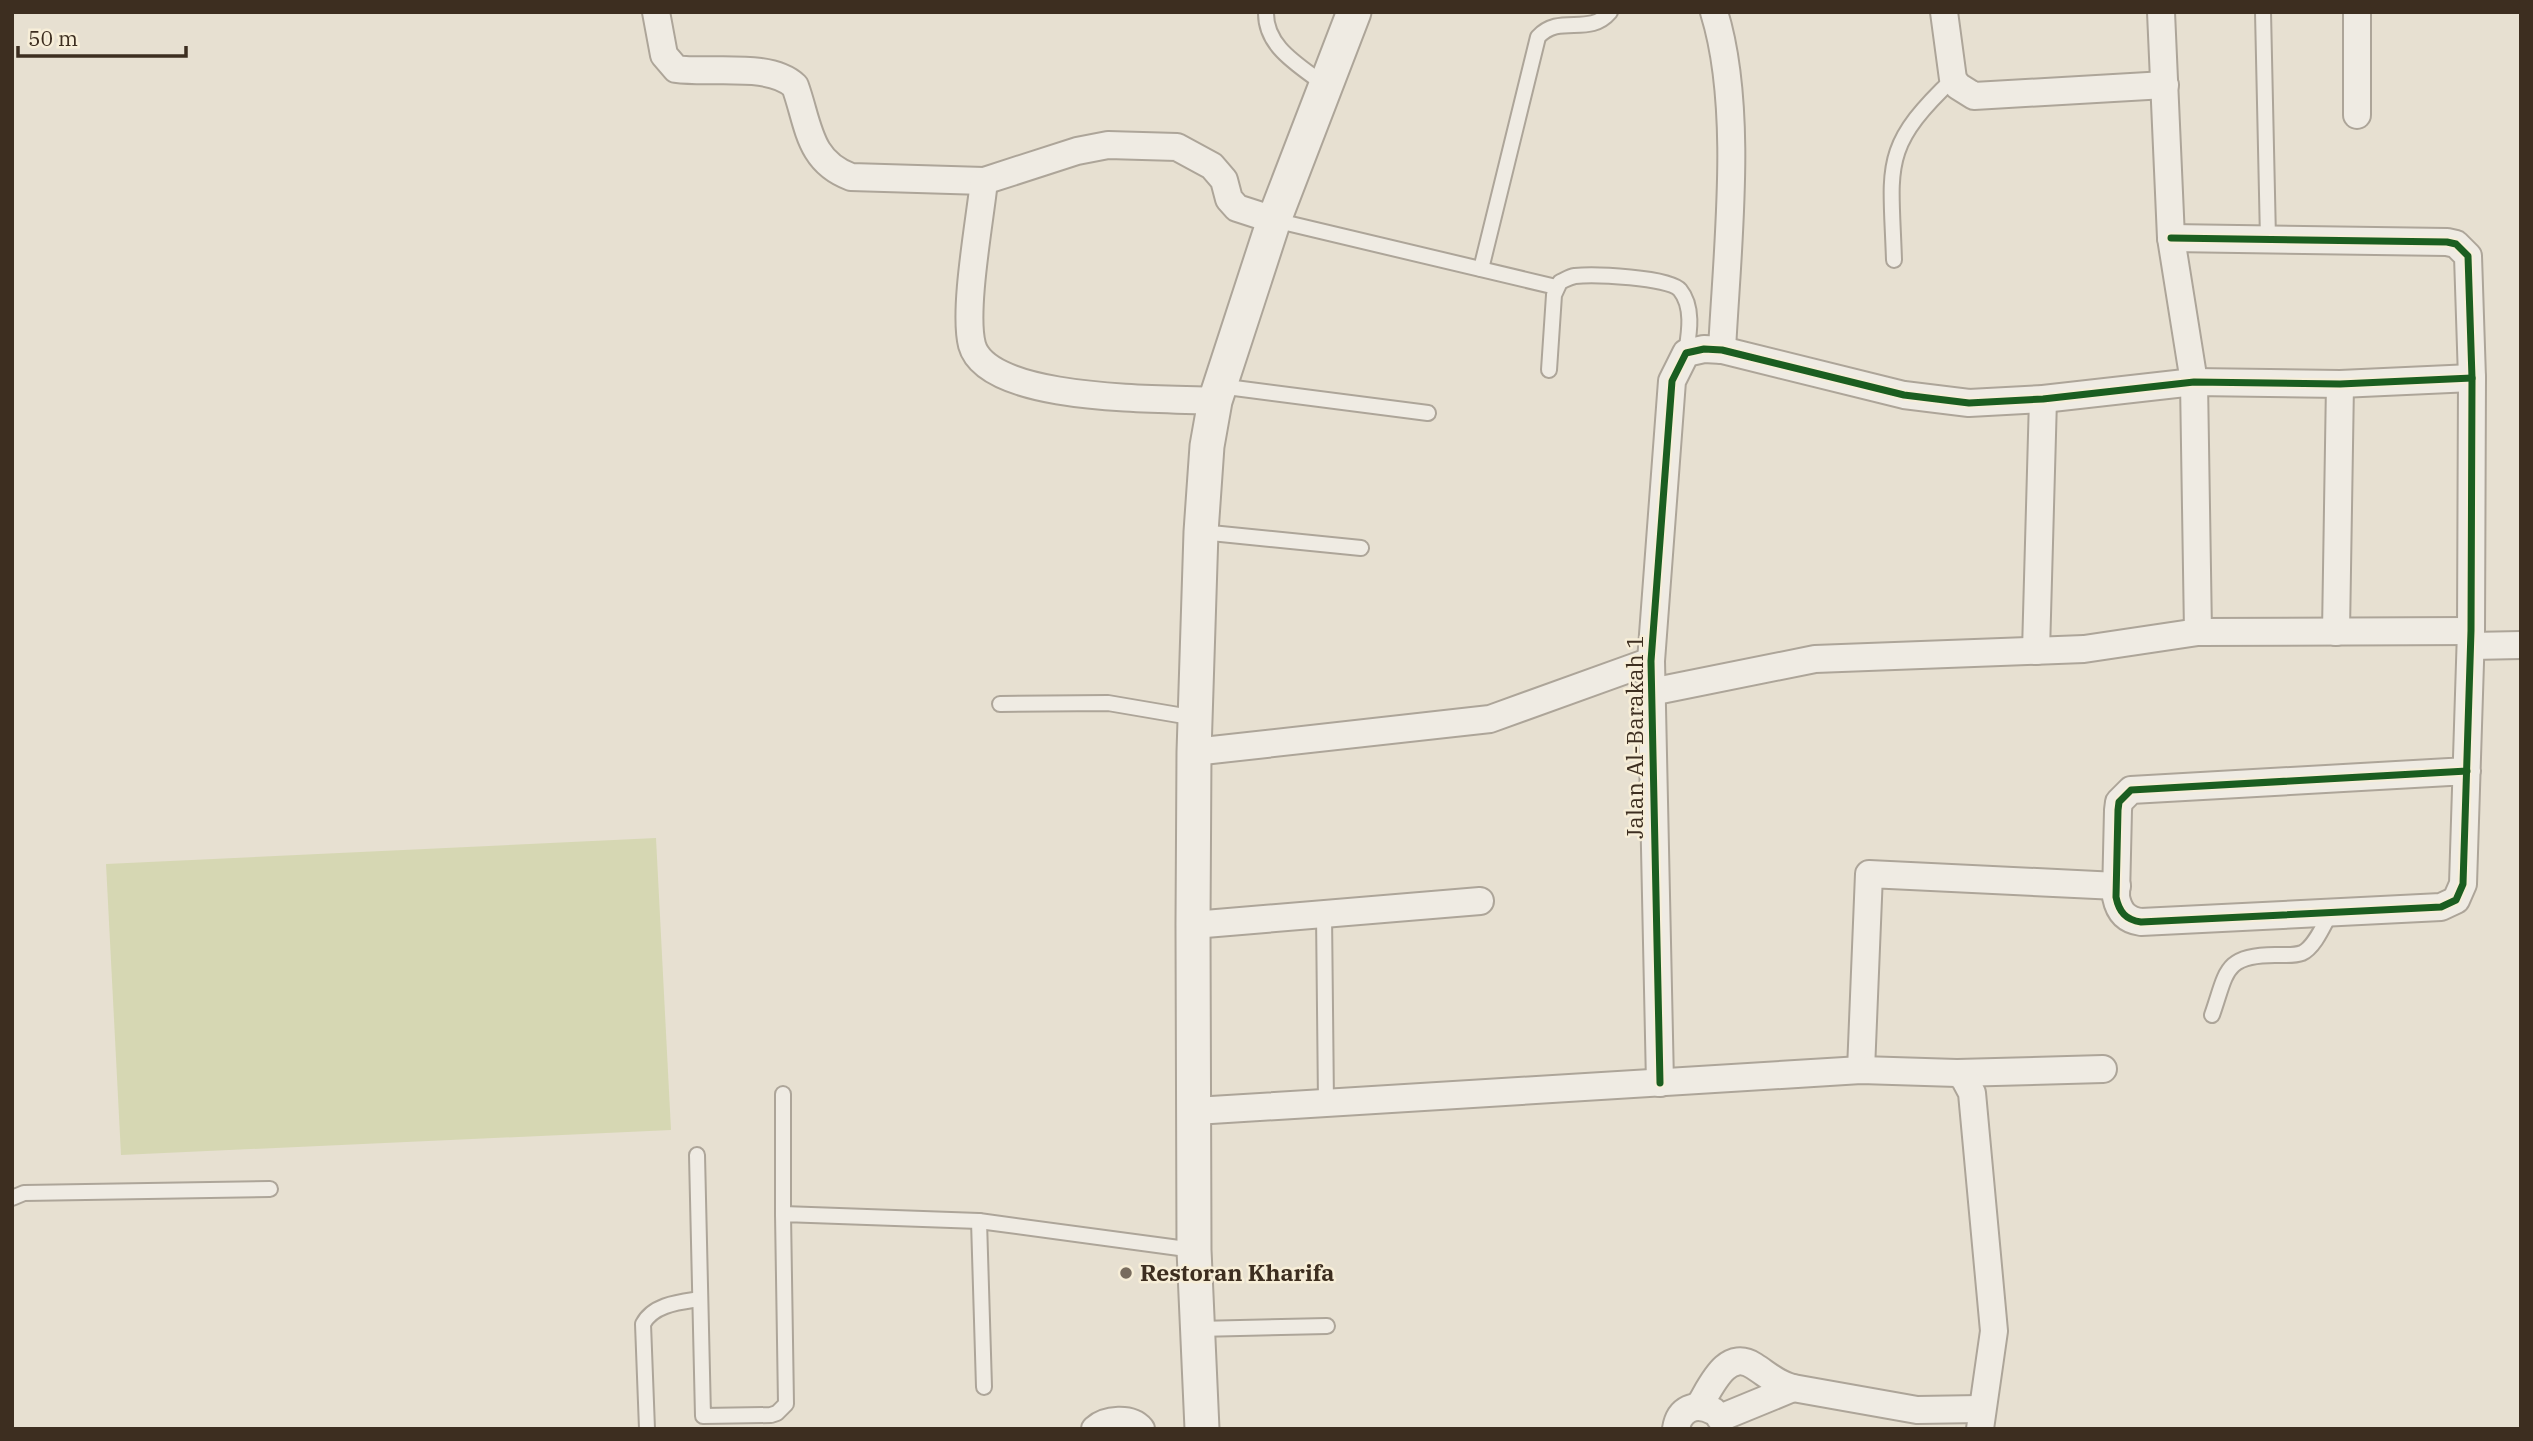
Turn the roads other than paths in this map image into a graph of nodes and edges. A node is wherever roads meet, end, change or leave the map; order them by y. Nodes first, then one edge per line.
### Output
1 (656, 12) edge
2 (1265, 12) edge
3 (1354, 12) edge
4 (1610, 12) edge
5 (1714, 12) edge
6 (1944, 12) edge
7 (2161, 12) edge
8 (2263, 12) edge
9 (2357, 12) edge
10 (1953, 79) junction
11 (2165, 85) junction
12 (1327, 86) junction
13 (2357, 115) dead end
14 (984, 181) junction
15 (1274, 220) junction
16 (2171, 238) junction
17 (2268, 239) junction
18 (1894, 260) dead end
19 (1482, 270) junction
20 (1556, 287) junction
21 (1723, 351) junction
22 (1686, 353) junction
23 (1549, 370) dead end
24 (2472, 378) junction
25 (2194, 382) junction
26 (2340, 384) junction
27 (1217, 394) junction
28 (2043, 399) junction
29 (1428, 413) dead end
30 (1201, 532) junction
31 (1361, 548) dead end
32 (2198, 632) junction
33 (2336, 632) junction
34 (2471, 639) junction
35 (2521, 645) edge
36 (2036, 650) junction
37 (1651, 661) junction
38 (1651, 692) junction
39 (1000, 704) dead end
40 (1196, 718) junction
41 (1194, 752) junction
42 (2467, 771) junction
43 (2117, 886) junction
44 (1480, 901) dead end
45 (2331, 912) junction
46 (1324, 914) junction
47 (1193, 925) junction
48 (2212, 1016) dead end
49 (2103, 1069) dead end
50 (1861, 1070) junction
51 (1957, 1073) junction
52 (1660, 1083) junction
53 (783, 1094) dead end
54 (1326, 1103) junction
55 (1195, 1111) junction
56 (697, 1155) dead end
57 (270, 1189) dead end
58 (12, 1198) edge
59 (783, 1214) junction
60 (979, 1221) junction
61 (1194, 1250) junction
62 (700, 1298) junction
63 (1327, 1325) dead end
64 (1197, 1329) junction
65 (984, 1387) dead end
66 (1793, 1388) junction
67 (1714, 1418) edge
68 (1980, 1419) edge
69 (701, 1422) edge
70 (647, 1429) edge
71 (1095, 1429) edge
72 (1142, 1429) edge
73 (1202, 1429) edge
74 (1676, 1429) edge

1 - 14 street
2 - 12 lane
3 - 12 street
4 - 19 lane
5 - 21 street
6 - 10 street
7 - 11 street
8 - 17 lane
9 - 13 street
10 - 11 street
10 - 18 lane
11 - 16 street
12 - 15 street
14 - 15 street
14 - 27 street
15 - 19 lane
15 - 27 street
16 - 17 street
16 - 25 street
17 - 24 street
19 - 20 lane
20 - 22 lane
20 - 23 lane
21 - 22 street
21 - 28 street
22 - 37 street, Jalan Al-Barakah 1
24 - 26 street
24 - 34 street
25 - 26 street
25 - 28 street
25 - 32 street
26 - 33 street
27 - 29 lane
27 - 30 street
28 - 36 street
30 - 31 lane
30 - 40 street
32 - 33 street
32 - 36 street
33 - 34 street
34 - 35 street
34 - 42 street
36 - 38 street
37 - 38 street, Jalan Al-Barakah 1
37 - 41 street
38 - 52 street, Jalan Al-Barakah 1
39 - 40 lane
40 - 41 street
41 - 47 street
42 - 43 street
42 - 45 street
43 - 45 street
43 - 50 street
44 - 46 street
45 - 48 lane
46 - 47 street
46 - 54 lane
47 - 55 street
49 - 51 street
50 - 51 street
50 - 52 street
51 - 68 street
52 - 54 street
53 - 59 lane
54 - 55 street
55 - 61 street
56 - 62 lane
57 - 58 lane
59 - 60 lane
59 - 69 lane
60 - 61 lane
60 - 65 lane
61 - 64 street
62 - 69 lane
62 - 70 lane
63 - 64 lane
64 - 73 street
66 - 67 street
66 - 67 street
66 - 68 street
67 - 74 street
71 - 72 street

